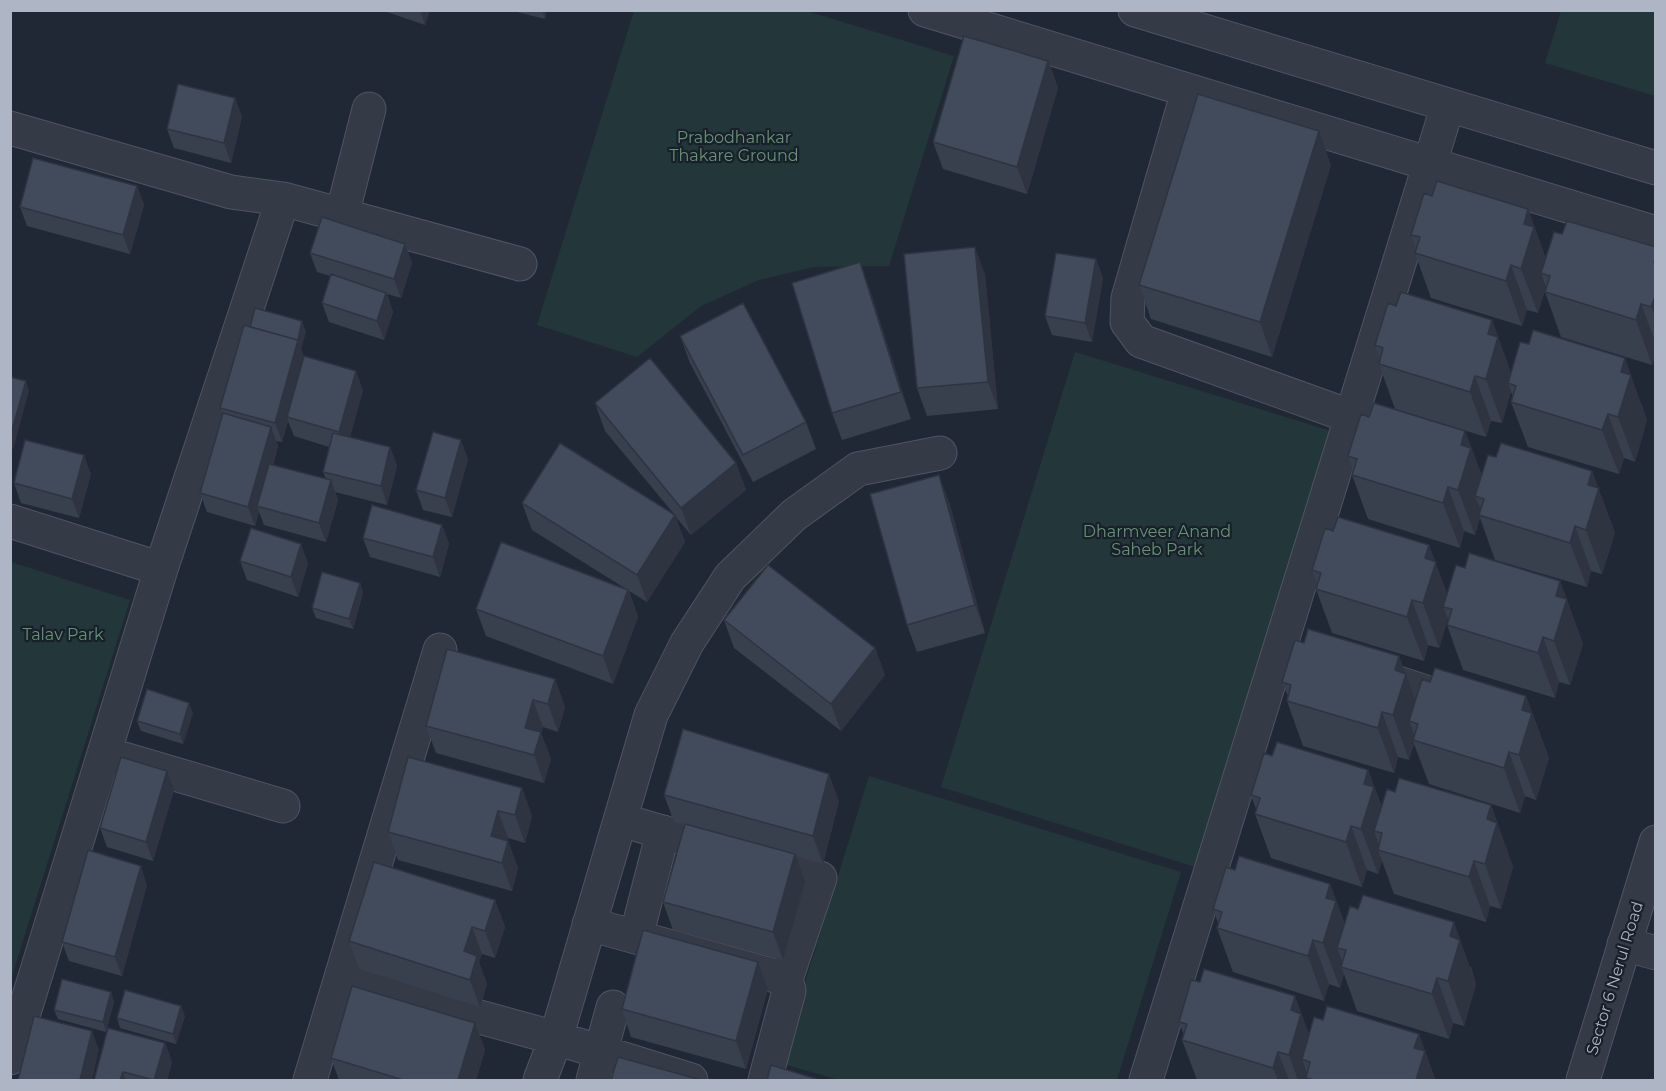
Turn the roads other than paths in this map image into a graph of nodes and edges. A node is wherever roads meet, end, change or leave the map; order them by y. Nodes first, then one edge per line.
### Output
1 (926, 10) edge
2 (1135, 10) edge
3 (964, 16) edge
4 (1188, 91) junction
5 (1448, 105) junction
6 (369, 109) dead end
7 (10, 128) edge
8 (1429, 165) junction
9 (1656, 168) edge
10 (283, 200) junction
11 (342, 216) junction
12 (1656, 233) edge
13 (520, 264) dead end
14 (1352, 417) junction
15 (940, 453) dead end
16 (10, 521) edge
17 (161, 569) junction
18 (440, 650) dead end
19 (1337, 663) edge
20 (1495, 715) edge
21 (105, 753) junction
22 (283, 806) dead end
23 (621, 820) junction
24 (663, 832) junction
25 (1656, 842) edge
26 (588, 924) junction
27 (636, 936) junction
28 (1624, 944) junction
29 (1656, 954) edge
30 (340, 979) junction
31 (786, 979) junction
32 (613, 1007) dead end
33 (556, 1038) junction
34 (10, 1058) edge
35 (597, 1066) edge
36 (310, 1080) edge
37 (540, 1080) edge
38 (691, 1080) edge
39 (765, 1080) edge
40 (1146, 1080) edge
41 (1583, 1080) edge

1 - 3 street
2 - 5 street
3 - 4 street
4 - 8 street
4 - 14 street
5 - 8 street
5 - 9 street
6 - 11 street
7 - 10 street
8 - 12 street
8 - 14 street
10 - 11 street
10 - 17 street
11 - 13 street
14 - 40 street
15 - 23 street
16 - 17 street
17 - 21 street
18 - 30 street
19 - 20 street
21 - 22 street
21 - 34 street
23 - 24 street
23 - 26 street
24 - 27 street
24 - 31 street
25 - 28 street, Sector 6 Nerul Road
26 - 27 street
26 - 33 street
27 - 31 street
28 - 29 street
28 - 41 street, Sector 6 Nerul Road
30 - 33 street
30 - 36 street
31 - 39 street
32 - 35 street
33 - 35 street
33 - 37 street
35 - 38 street

